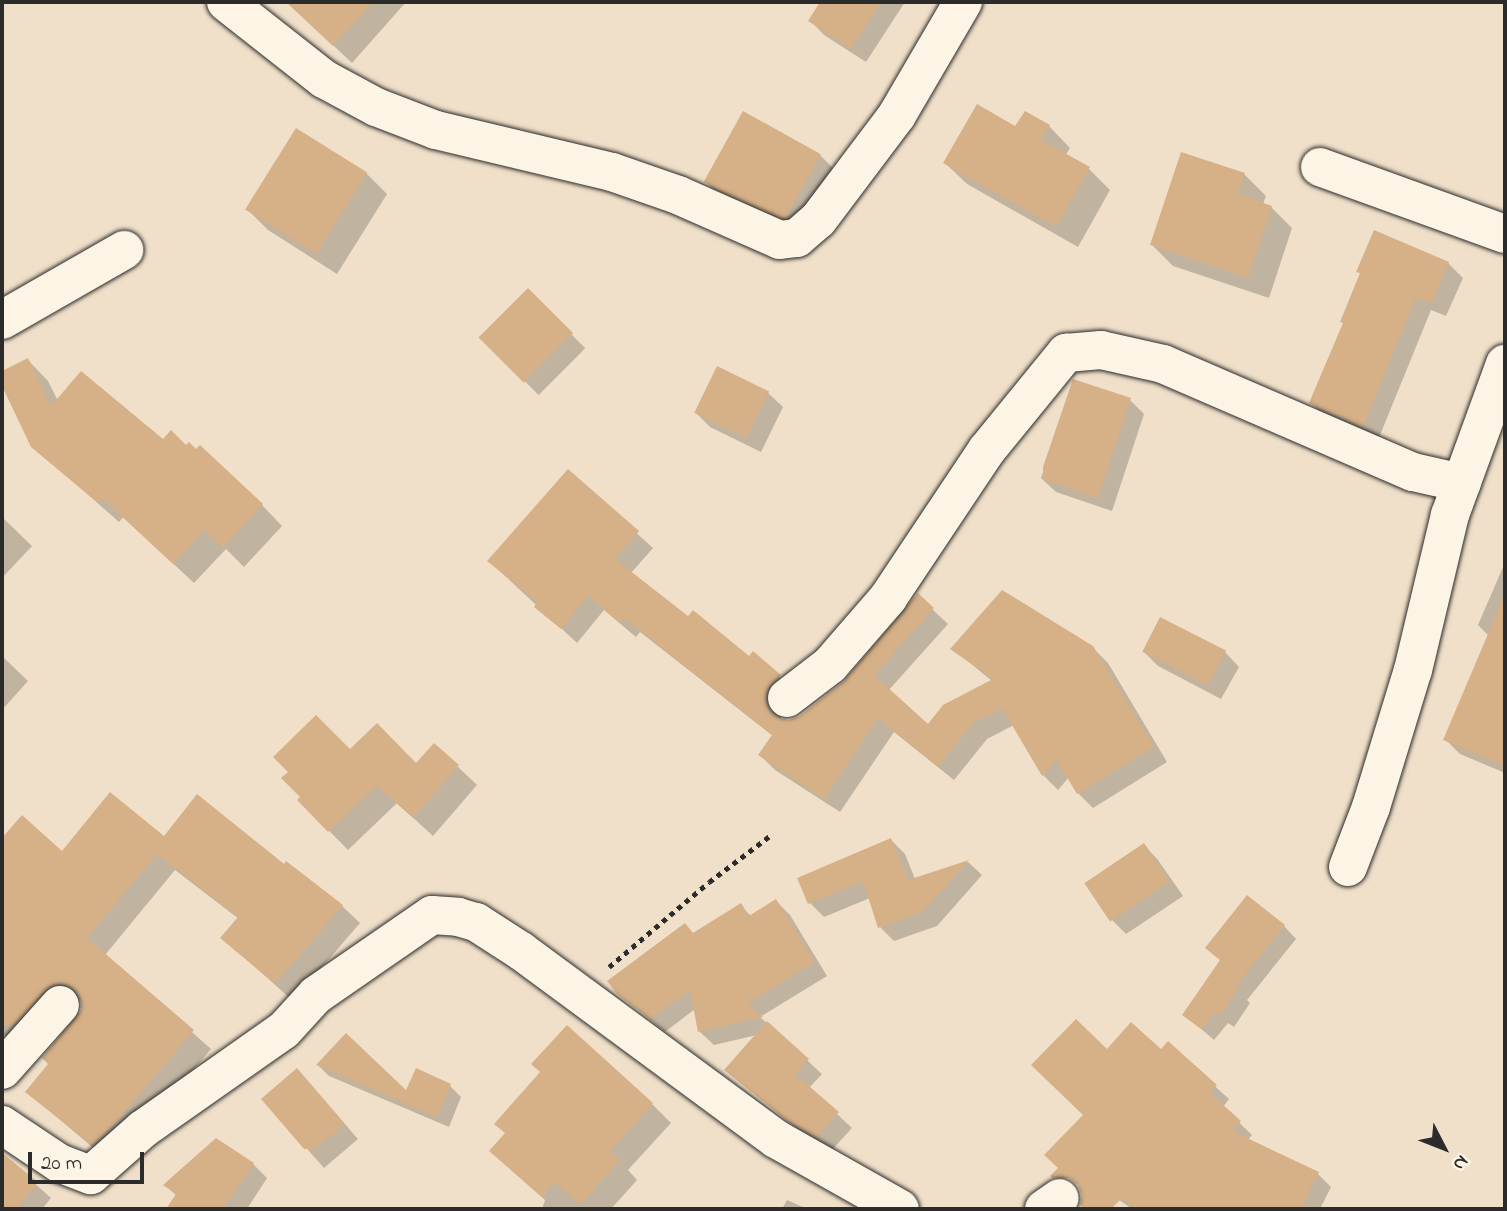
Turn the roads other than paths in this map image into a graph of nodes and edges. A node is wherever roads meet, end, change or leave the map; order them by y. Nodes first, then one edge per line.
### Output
1 (226, 2) edge
2 (963, 2) edge
3 (1320, 167) dead end
4 (1505, 234) edge
5 (124, 250) dead end
6 (2, 320) edge
7 (1505, 364) edge
8 (1462, 482) junction
9 (787, 698) dead end
10 (1348, 867) dead end
11 (60, 1005) dead end
12 (2, 1070) edge
13 (2, 1125) edge
14 (900, 1209) edge

1 - 2 street
3 - 4 street
5 - 6 street
7 - 8 street
8 - 9 street
8 - 10 street
11 - 12 street
13 - 14 street

